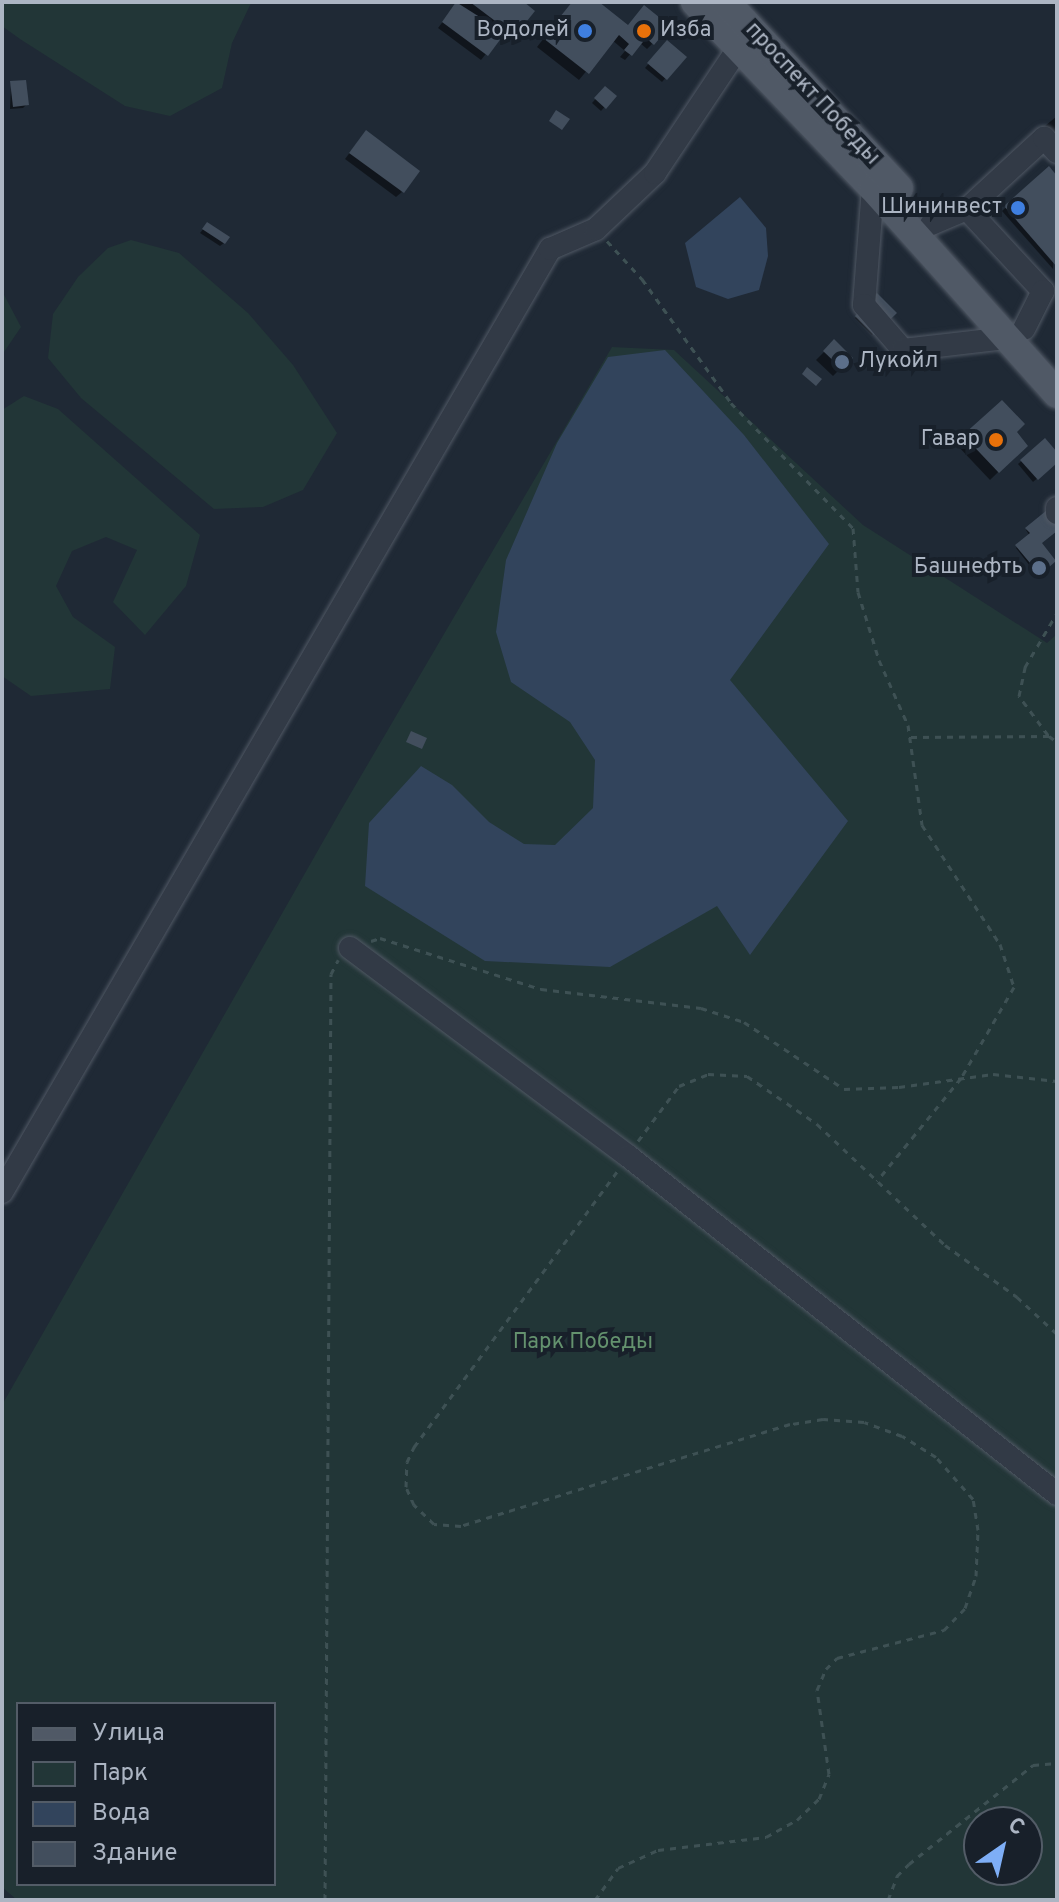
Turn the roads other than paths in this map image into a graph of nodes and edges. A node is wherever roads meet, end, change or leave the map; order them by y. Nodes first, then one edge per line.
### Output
1 (695, 2) edge
2 (726, 2) edge
3 (737, 50) junction
4 (1057, 152) edge
5 (873, 188) junction
6 (967, 209) junction
7 (931, 224) junction
8 (1050, 284) edge
9 (1016, 334) junction
10 (1057, 365) edge
11 (1057, 394) edge
12 (350, 948) road end
13 (2, 1192) edge
14 (1057, 1494) edge

1 - 3 main road, проспект Победы
2 - 7 main road, проспект Победы
3 - 5 main road, проспект Победы
3 - 13 lane
4 - 6 lane
5 - 9 main road, проспект Победы
5 - 9 lane
6 - 7 lane
6 - 8 lane
7 - 9 main road, проспект Победы
8 - 9 lane
9 - 10 main road, проспект Победы
9 - 11 main road, проспект Победы
12 - 14 lane

